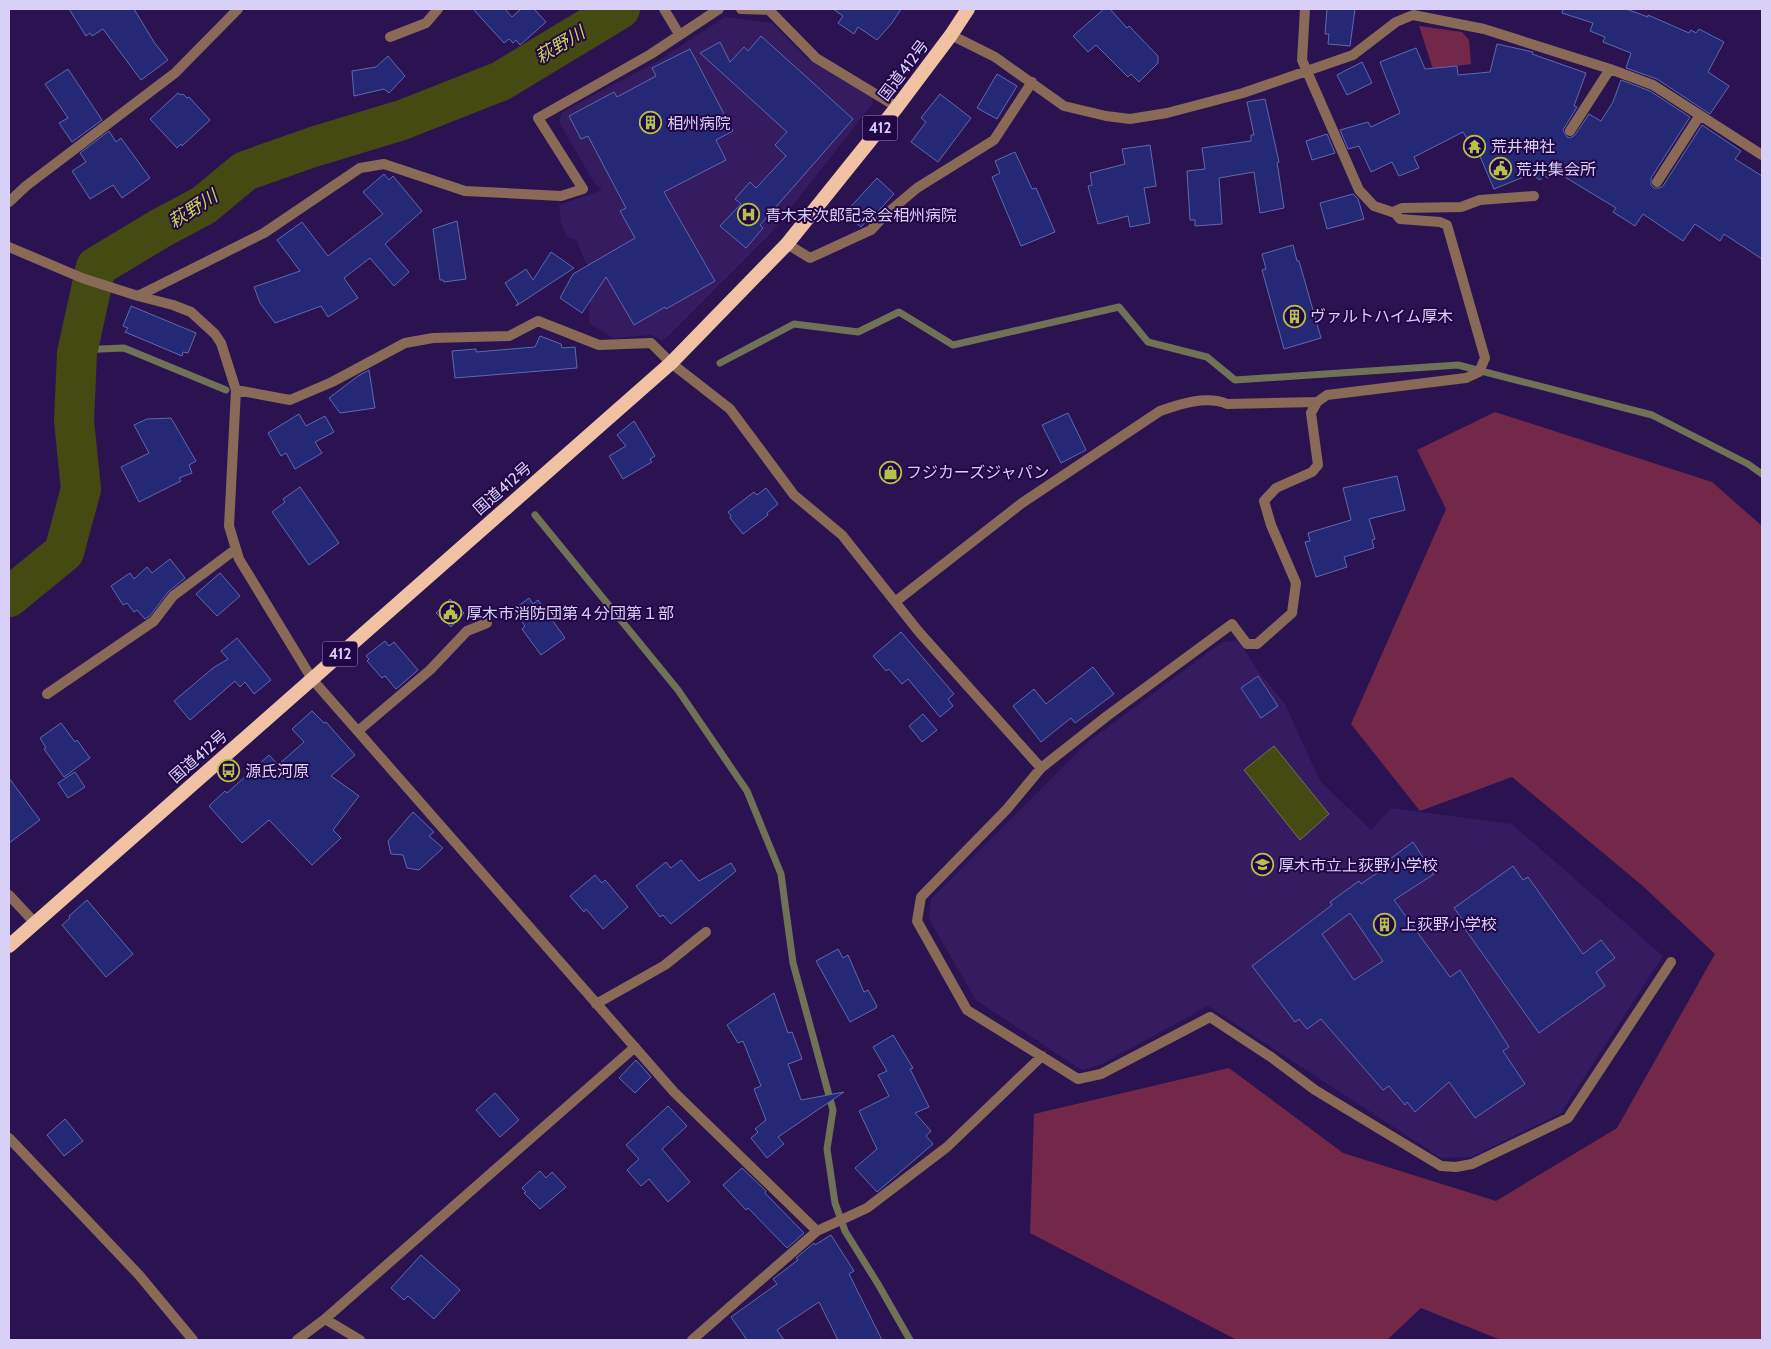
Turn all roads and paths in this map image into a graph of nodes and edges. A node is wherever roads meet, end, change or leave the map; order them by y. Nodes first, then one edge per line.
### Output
1 (438, 9) edge
2 (664, 9) edge
3 (718, 9) edge
4 (741, 9) edge
5 (968, 9) edge
6 (1305, 9) edge
7 (236, 10) edge
8 (678, 33) junction
9 (951, 35) junction
10 (390, 37) dead end
11 (1610, 69) junction
12 (1308, 70) junction
13 (1032, 82) junction
14 (897, 107) junction
15 (1700, 115) junction
16 (1570, 131) dead end
17 (1762, 155) edge
18 (1657, 182) dead end
19 (1534, 196) dead end
20 (9, 202) edge
21 (1393, 212) junction
22 (787, 244) junction
23 (9, 248) edge
24 (138, 296) junction
25 (671, 363) junction
26 (236, 390) junction
27 (1317, 402) junction
28 (236, 549) junction
29 (895, 602) junction
30 (487, 623) dead end
31 (312, 679) junction
32 (46, 694) dead end
33 (358, 731) junction
34 (1041, 768) junction
35 (9, 895) edge
36 (35, 923) junction
37 (706, 932) dead end
38 (9, 946) edge
39 (1671, 962) dead end
40 (596, 1004) junction
41 (635, 1047) junction
42 (1042, 1056) junction
43 (9, 1138) edge
44 (817, 1231) junction
45 (325, 1319) junction
46 (193, 1340) edge
47 (297, 1340) edge
48 (360, 1340) edge
49 (692, 1340) edge

1 - 10 street
2 - 8 street
3 - 8 street
4 - 14 street
5 - 9 highway, 国道412号 / 412
6 - 12 street
7 - 20 street
8 - 24 street
9 - 13 street
9 - 14 highway, 国道412号 / 412
11 - 12 street
11 - 15 street
11 - 16 street
12 - 13 street
12 - 21 street
13 - 22 street
14 - 22 highway, 国道412号 / 412
15 - 17 street
15 - 18 street
19 - 21 street
21 - 27 street
22 - 25 highway, 国道412号 / 412
23 - 24 street
24 - 26 street
25 - 26 street
25 - 29 street
25 - 31 highway, 国道412号 / 412
26 - 28 street
27 - 29 street
27 - 34 street
28 - 31 street
28 - 32 street
29 - 34 street
30 - 33 street
31 - 33 street
31 - 36 highway, 国道412号 / 412
33 - 40 street
34 - 42 street
35 - 36 street
36 - 38 highway, 国道412号 / 412
37 - 40 street
39 - 42 street
40 - 41 street
41 - 44 street
41 - 45 street
42 - 44 street
43 - 46 street
44 - 49 street
45 - 47 street
45 - 48 street

